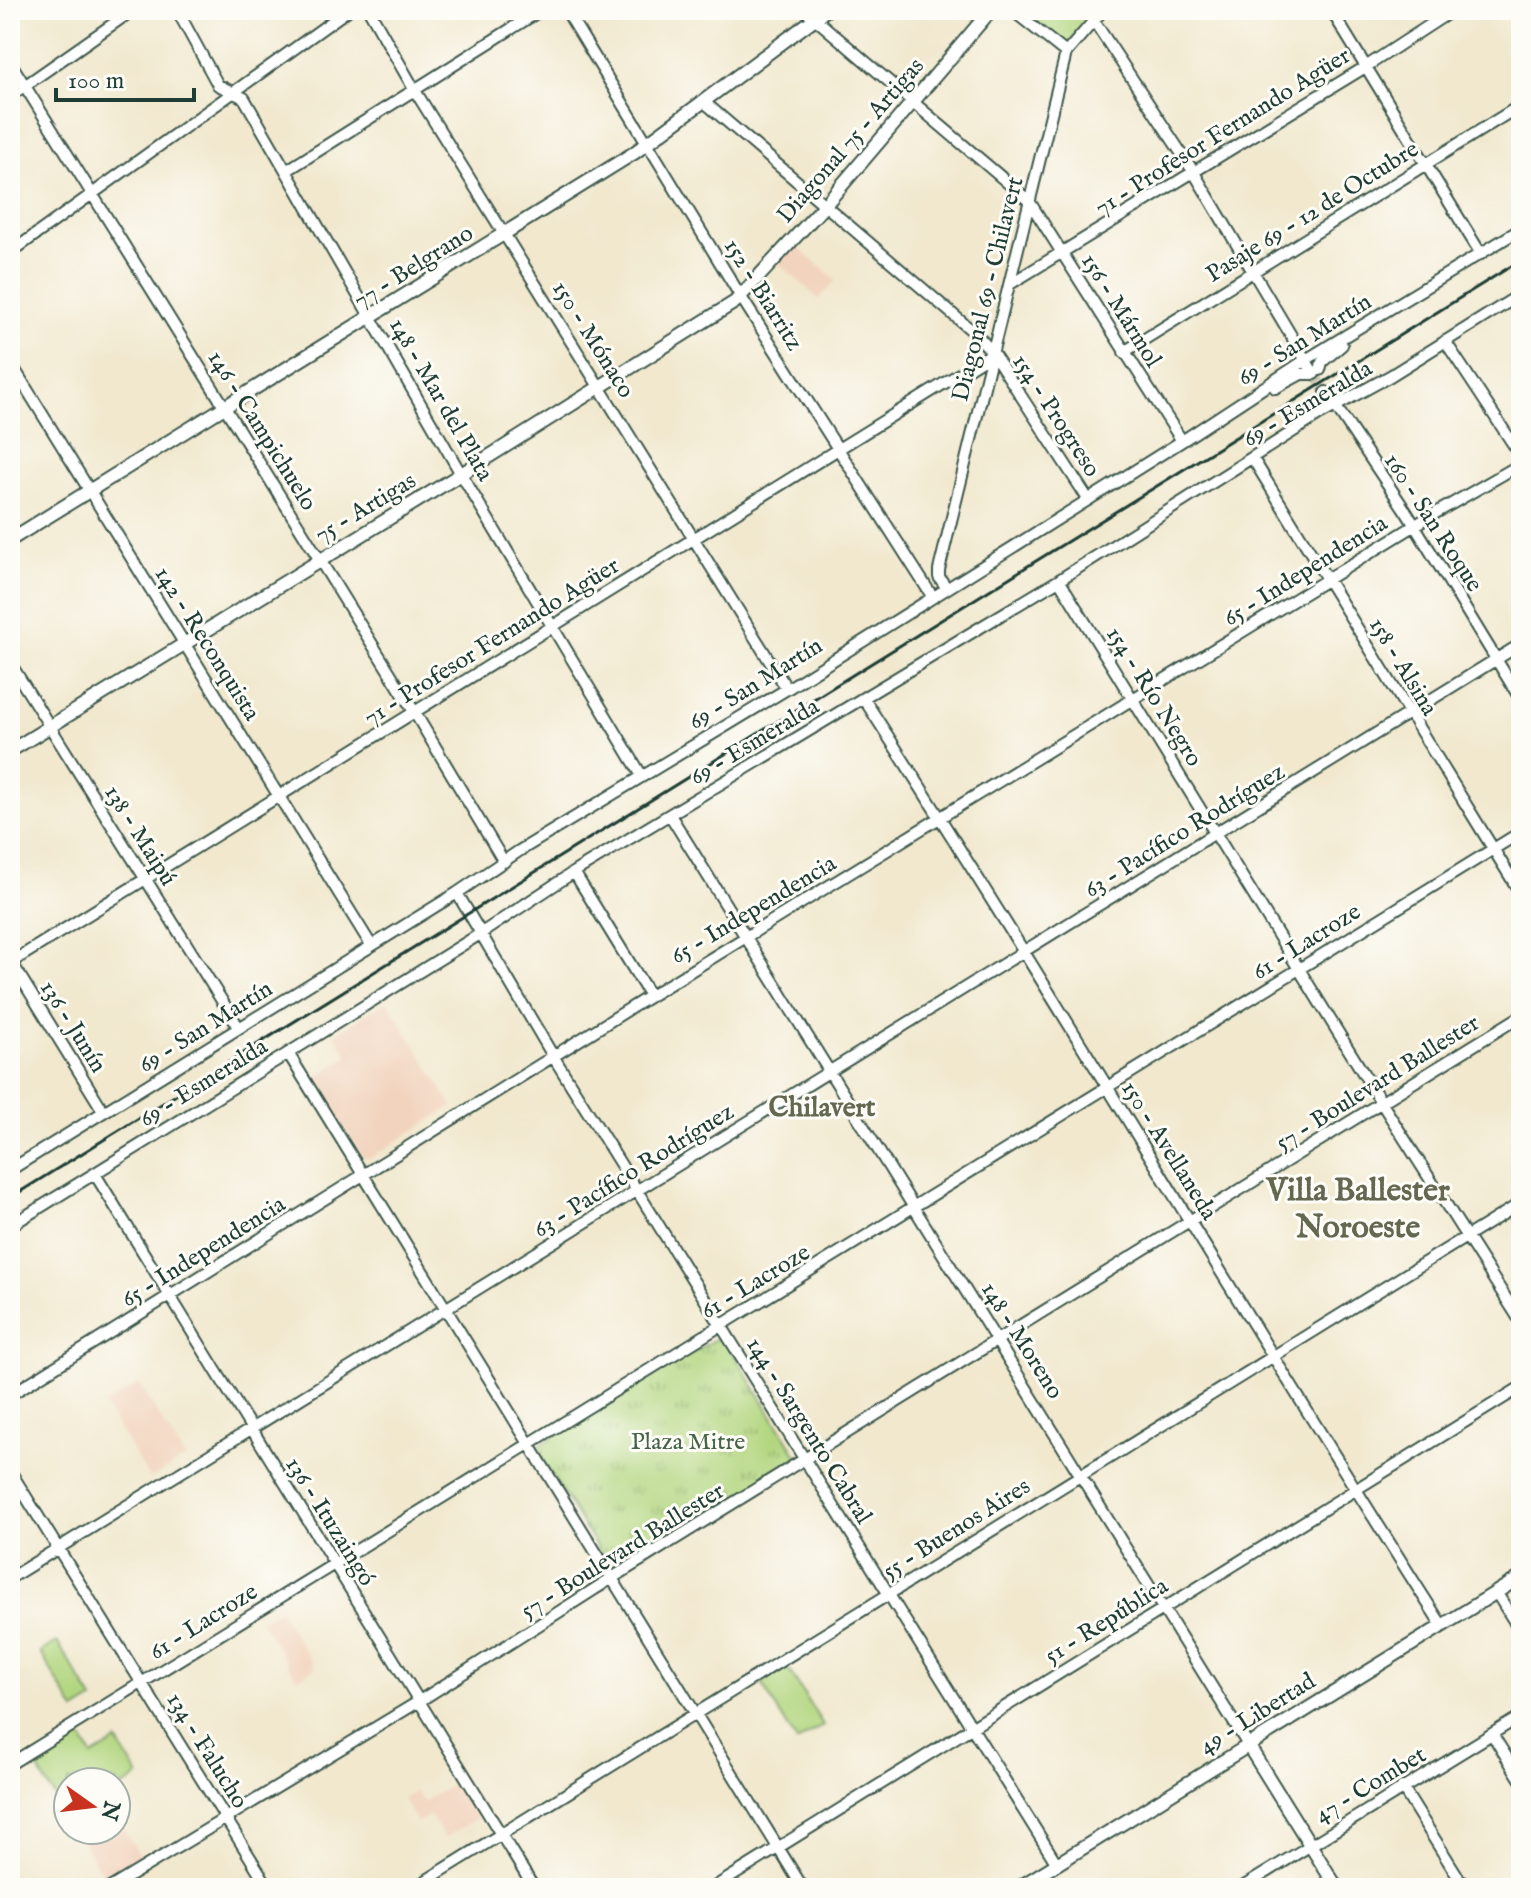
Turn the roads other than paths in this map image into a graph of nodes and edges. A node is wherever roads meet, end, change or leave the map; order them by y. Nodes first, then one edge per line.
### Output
1 (133, 10) edge
2 (177, 10) edge
3 (348, 10) edge
4 (369, 10) edge
5 (541, 10) edge
6 (566, 10) edge
7 (826, 10) edge
8 (991, 10) edge
9 (1012, 10) edge
10 (1103, 10) edge
11 (1331, 10) edge
12 (1453, 10) edge
13 (810, 14) edge
14 (1094, 21) junction
15 (1066, 53) junction
16 (10, 62) edge
17 (1367, 66) junction
18 (25, 86) junction
19 (414, 89) junction
20 (233, 93) junction
21 (10, 96) edge
22 (703, 101) junction
23 (912, 102) junction
24 (1521, 105) edge
25 (648, 144) junction
26 (1426, 165) junction
27 (286, 171) junction
28 (1193, 171) junction
29 (94, 195) junction
30 (1029, 201) junction
31 (825, 205) junction
32 (1521, 229) edge
33 (505, 235) junction
34 (10, 253) edge
35 (1062, 253) junction
36 (1481, 254) junction
37 (1253, 272) junction
38 (1010, 284) junction
39 (1521, 294) edge
40 (741, 297) junction
41 (371, 318) junction
42 (1364, 325) junction
43 (1445, 341) junction
44 (1124, 352) junction
45 (993, 353) junction
46 (1304, 361) junction
47 (10, 362) edge
48 (1317, 372) junction
49 (1390, 376) junction
50 (600, 387) junction
51 (1251, 396) junction
52 (224, 407) junction
53 (1335, 408) junction
54 (1182, 441) junction
55 (838, 449) junction
56 (1521, 456) edge
57 (1253, 459) junction
58 (1521, 464) edge
59 (461, 474) junction
60 (90, 491) junction
61 (1088, 499) junction
62 (1415, 526) junction
63 (693, 538) junction
64 (10, 540) edge
65 (320, 560) junction
66 (1059, 580) junction
67 (1329, 581) junction
68 (946, 587) junction
69 (932, 596) junction
70 (554, 627) junction
71 (185, 644) junction
72 (1521, 644) edge
73 (1497, 659) junction
74 (10, 663) edge
75 (787, 689) junction
76 (864, 699) junction
77 (1134, 699) junction
78 (1521, 700) edge
79 (415, 713) junction
80 (1410, 715) junction
81 (49, 726) junction
82 (10, 751) edge
83 (642, 776) junction
84 (278, 796) junction
85 (670, 815) junction
86 (940, 818) junction
87 (1521, 832) edge
88 (1217, 833) junction
89 (1492, 850) junction
90 (504, 862) junction
91 (574, 872) junction
92 (144, 878) junction
93 (457, 893) junction
94 (1521, 894) edge
95 (480, 934) junction
96 (747, 937) junction
97 (371, 945) junction
98 (1023, 953) junction
99 (10, 962) edge
100 (1299, 968) junction
101 (650, 996) junction
102 (1521, 1016) edge
103 (239, 1028) junction
104 (288, 1053) junction
105 (553, 1056) junction
106 (831, 1072) junction
107 (1107, 1088) junction
108 (1381, 1102) junction
109 (104, 1112) junction
110 (10, 1170) edge
111 (95, 1174) junction
112 (363, 1176) junction
113 (638, 1191) junction
114 (1521, 1203) edge
115 (916, 1207) junction
116 (1190, 1221) junction
117 (10, 1226) edge
118 (1466, 1238) junction
119 (169, 1294) junction
120 (445, 1309) junction
121 (1521, 1322) edge
122 (721, 1325) junction
123 (998, 1341) junction
124 (1272, 1355) junction
125 (1521, 1387) edge
126 (10, 1395) edge
127 (251, 1430) junction
128 (527, 1444) junction
129 (805, 1459) junction
130 (10, 1471) edge
131 (1080, 1475) junction
132 (1356, 1490) junction
133 (59, 1548) junction
134 (334, 1563) junction
135 (1521, 1577) edge
136 (10, 1578) edge
137 (612, 1578) junction
138 (1496, 1592) junction
139 (889, 1594) junction
140 (1163, 1609) junction
141 (1441, 1624) junction
142 (1521, 1632) edge
143 (143, 1682) junction
144 (418, 1702) junction
145 (696, 1713) junction
146 (1521, 1716) edge
147 (971, 1728) junction
148 (1492, 1734) junction
149 (1248, 1745) junction
150 (10, 1764) edge
151 (1521, 1780) edge
152 (1402, 1787) junction
153 (225, 1817) junction
154 (502, 1835) junction
155 (1309, 1844) junction
156 (778, 1848) junction
157 (1057, 1864) junction
158 (110, 1888) edge
159 (269, 1888) edge
160 (414, 1888) edge
161 (534, 1888) edge
162 (713, 1888) edge
163 (803, 1888) edge
164 (1018, 1888) edge
165 (1241, 1888) edge
166 (1337, 1888) edge
167 (1465, 1888) edge

1 - 18 street
2 - 20 street, 148 - Mar del Plata
3 - 20 street
4 - 19 street, 150 - Mónaco
5 - 19 street
6 - 25 street, 152 - Biarritz
7 - 13 street, 77 - Belgrano
8 - 23 street, Diagonal 75 - Artigas
9 - 15 street
10 - 14 street, Diagonal 69 - Chilavert
11 - 17 street
12 - 17 street, 71 - Profesor Fernando Agüer
13 - 22 street, 77 - Belgrano
13 - 23 street, 156 - Mármol
14 - 15 street, Diagonal 69 - Chilavert
14 - 28 street
15 - 30 street, Diagonal 69 - Chilavert
16 - 18 street, 146 - Campichuelo
17 - 26 street
17 - 28 street, 71 - Profesor Fernando Agüer
18 - 21 street
18 - 29 street, 146 - Campichuelo
19 - 27 street
19 - 33 street, 150 - Mónaco
20 - 27 street, 148 - Mar del Plata
20 - 29 street
22 - 25 street, 77 - Belgrano
22 - 31 street, 154 - Progreso
23 - 30 street, 156 - Mármol
23 - 31 street, Diagonal 75 - Artigas
24 - 26 street, Pasaje 69 - 12 de Octubre
25 - 33 street, 77 - Belgrano
25 - 40 street, 152 - Biarritz
26 - 36 street
26 - 37 street, Pasaje 69 - 12 de Octubre
27 - 41 street, 148 - Mar del Plata
28 - 35 street, 71 - Profesor Fernando Agüer
28 - 37 street
29 - 34 street
29 - 52 street, 146 - Campichuelo
30 - 35 street, 156 - Mármol
30 - 38 street, Diagonal 69 - Chilavert
31 - 40 street, Diagonal 75 - Artigas
31 - 45 street, 154 - Progreso
32 - 36 street, 69 - San Martín
33 - 41 street, 77 - Belgrano
33 - 50 street, 150 - Mónaco
35 - 38 street, 71 - Profesor Fernando Agüer
35 - 44 street, 156 - Mármol
36 - 42 street, 69 - San Martín
37 - 44 street, Pasaje 69 - 12 de Octubre
37 - 46 street
38 - 45 street, Diagonal 69 - Chilavert
39 - 43 street, 69 - Esmeralda
40 - 50 street, 75 - Artigas
40 - 55 street, 152 - Biarritz
41 - 52 street, 77 - Belgrano
41 - 59 street, 148 - Mar del Plata
42 - 46 street, 69 - San Martín
42 - 48 street
43 - 49 street, 69 - Esmeralda
43 - 56 street
44 - 54 street, 156 - Mármol
45 - 55 street, 71 - Profesor Fernando Agüer
45 - 61 street, 154 - Progreso
45 - 68 street, Diagonal 69 - Chilavert
46 - 48 street
46 - 51 street, 69 - San Martín
47 - 60 street, 142 - Reconquista
48 - 51 street
49 - 53 street, 69 - Esmeralda
49 - 53 street, 160 - San Roque
50 - 59 street, 75 - Artigas
50 - 63 street, 150 - Mónaco
51 - 54 street, 69 - San Martín
52 - 60 street, 77 - Belgrano
52 - 65 street, 146 - Campichuelo
53 - 57 street, 69 - Esmeralda
53 - 62 street, 160 - San Roque
54 - 61 street, 69 - San Martín
55 - 63 street, 71 - Profesor Fernando Agüer
55 - 69 street, 152 - Biarritz
57 - 66 street, 69 - Esmeralda
57 - 67 street, 158 - Alsina
58 - 62 street, 65 - Independencia
59 - 65 street, 75 - Artigas
59 - 70 street, 148 - Mar del Plata
60 - 64 street, 77 - Belgrano
60 - 71 street, 142 - Reconquista
61 - 68 street, 69 - San Martín
62 - 67 street, 65 - Independencia
62 - 73 street, 160 - San Roque
63 - 70 street, 71 - Profesor Fernando Agüer
63 - 75 street, 150 - Mónaco
65 - 71 street, 75 - Artigas
65 - 79 street, 146 - Campichuelo
66 - 76 street, 69 - Esmeralda
66 - 77 street, 154 - Río Negro
67 - 77 street, 65 - Independencia
67 - 80 street, 158 - Alsina
68 - 69 street, 69 - San Martín
69 - 75 street, 69 - San Martín
70 - 79 street, 71 - Profesor Fernando Agüer
70 - 83 street, 148 - Mar del Plata
71 - 81 street, 75 - Artigas
71 - 84 street, 142 - Reconquista
72 - 73 street, 63 - Pacífico Rodríguez
73 - 78 street, 160 - San Roque
73 - 80 street, 63 - Pacífico Rodríguez
74 - 81 street, 138 - Maipú
75 - 83 street, 69 - San Martín
76 - 85 street, 69 - Esmeralda
76 - 86 street, 150 - Avellaneda
77 - 86 street, 65 - Independencia
77 - 88 street, 154 - Río Negro
79 - 84 street, 71 - Profesor Fernando Agüer
79 - 90 street, 146 - Campichuelo
80 - 88 street, 63 - Pacífico Rodríguez
80 - 89 street, 158 - Alsina
81 - 82 street, 75 - Artigas
81 - 92 street, 138 - Maipú
83 - 90 street, 69 - San Martín
84 - 92 street, 71 - Profesor Fernando Agüer
84 - 97 street, 142 - Reconquista
85 - 91 street, 69 - Esmeralda
85 - 96 street, 148 - Moreno
86 - 96 street, 65 - Independencia
86 - 98 street, 150 - Avellaneda
87 - 89 street, 61 - Lacroze
88 - 98 street, 63 - Pacífico Rodríguez
88 - 100 street, 154 - Río Negro
89 - 94 street, 158 - Alsina
89 - 100 street, 61 - Lacroze
90 - 93 street, 69 - San Martín
91 - 95 street, 69 - Esmeralda
91 - 101 street
92 - 99 street, 71 - Profesor Fernando Agüer
92 - 103 street, 138 - Maipú
93 - 95 street, 144 - Sargento Cabral
93 - 97 street, 69 - San Martín
95 - 104 street, 69 - Esmeralda
95 - 105 street, 144 - Sargento Cabral
96 - 101 street, 65 - Independencia
96 - 106 street, 148 - Moreno
97 - 103 street, 69 - San Martín
98 - 106 street, 63 - Pacífico Rodríguez
98 - 107 street, 150 - Avellaneda
99 - 109 street, 136 - Junín
100 - 107 street, 61 - Lacroze
100 - 108 street, 154 - Río Negro
101 - 105 street, 65 - Independencia
102 - 108 street, 57 - Boulevard Ballester
103 - 109 street, 69 - San Martín
104 - 111 street, 69 - Esmeralda
104 - 112 street
105 - 112 street, 65 - Independencia
105 - 113 street, 144 - Sargento Cabral
106 - 113 street, 63 - Pacífico Rodríguez
106 - 115 street, 148 - Moreno
107 - 115 street, 61 - Lacroze
107 - 116 street, 150 - Avellaneda
108 - 116 street, 57 - Boulevard Ballester
108 - 118 street, 154 - Río Negro
109 - 110 street, 69 - San Martín
111 - 117 street, 69 - Esmeralda
111 - 119 street, 136 - Ituzaingó
112 - 119 street, 65 - Independencia
112 - 120 street
113 - 120 street, 63 - Pacífico Rodríguez
113 - 122 street, 144 - Sargento Cabral
114 - 118 street, 55 - Buenos Aires
115 - 122 street, 61 - Lacroze
115 - 123 street, 148 - Moreno
116 - 123 street, 57 - Boulevard Ballester
116 - 124 street, 150 - Avellaneda
118 - 121 street, 154 - Río Negro
118 - 124 street, 55 - Buenos Aires
119 - 126 street, 65 - Independencia
119 - 127 street, 136 - Ituzaingó
120 - 127 street, 63 - Pacífico Rodríguez
120 - 128 street
122 - 128 street, 61 - Lacroze
122 - 129 street, 144 - Sargento Cabral
123 - 129 street, 57 - Boulevard Ballester
123 - 131 street, 148 - Moreno
124 - 131 street, 55 - Buenos Aires
124 - 132 street, 150 - Avellaneda
125 - 132 street, 51 - República
127 - 133 street, 63 - Pacífico Rodríguez
127 - 134 street, 136 - Ituzaingó
128 - 134 street, 61 - Lacroze
128 - 137 street
129 - 137 street, 57 - Boulevard Ballester
129 - 139 street, 144 - Sargento Cabral
130 - 133 street, 134 - Falucho
131 - 139 street, 55 - Buenos Aires
131 - 140 street, 148 - Moreno
132 - 140 street, 51 - República
132 - 141 street, 150 - Avellaneda
133 - 136 street, 63 - Pacífico Rodríguez
133 - 143 street, 134 - Falucho
134 - 143 street, 61 - Lacroze
134 - 144 street, 136 - Ituzaingó
135 - 138 street, 49 - Libertad
137 - 144 street, 57 - Boulevard Ballester
137 - 145 street
138 - 141 street, 49 - Libertad
138 - 142 street
139 - 145 street, 55 - Buenos Aires
139 - 147 street, 144 - Sargento Cabral
140 - 147 street, 51 - República
140 - 149 street, 148 - Moreno
141 - 149 street, 49 - Libertad
143 - 150 street, 61 - Lacroze
143 - 153 street, 134 - Falucho
144 - 153 street, 57 - Boulevard Ballester
144 - 154 street, 136 - Ituzaingó
145 - 154 street, 55 - Buenos Aires
145 - 156 street
146 - 148 street, 47 - Combet
147 - 156 street, 51 - República
147 - 157 street, 144 - Sargento Cabral
148 - 151 street
148 - 152 street, 47 - Combet
149 - 155 street, 148 - Moreno
149 - 157 street, 49 - Libertad
152 - 155 street, 47 - Combet
152 - 167 street
153 - 158 street, 57 - Boulevard Ballester
153 - 159 street, 134 - Falucho
154 - 160 street, 55 - Buenos Aires
154 - 161 street, 136 - Ituzaingó
155 - 165 street, 47 - Combet
155 - 166 street, 148 - Moreno
156 - 162 street, 51 - República
156 - 163 street
157 - 164 street, 49 - Libertad

